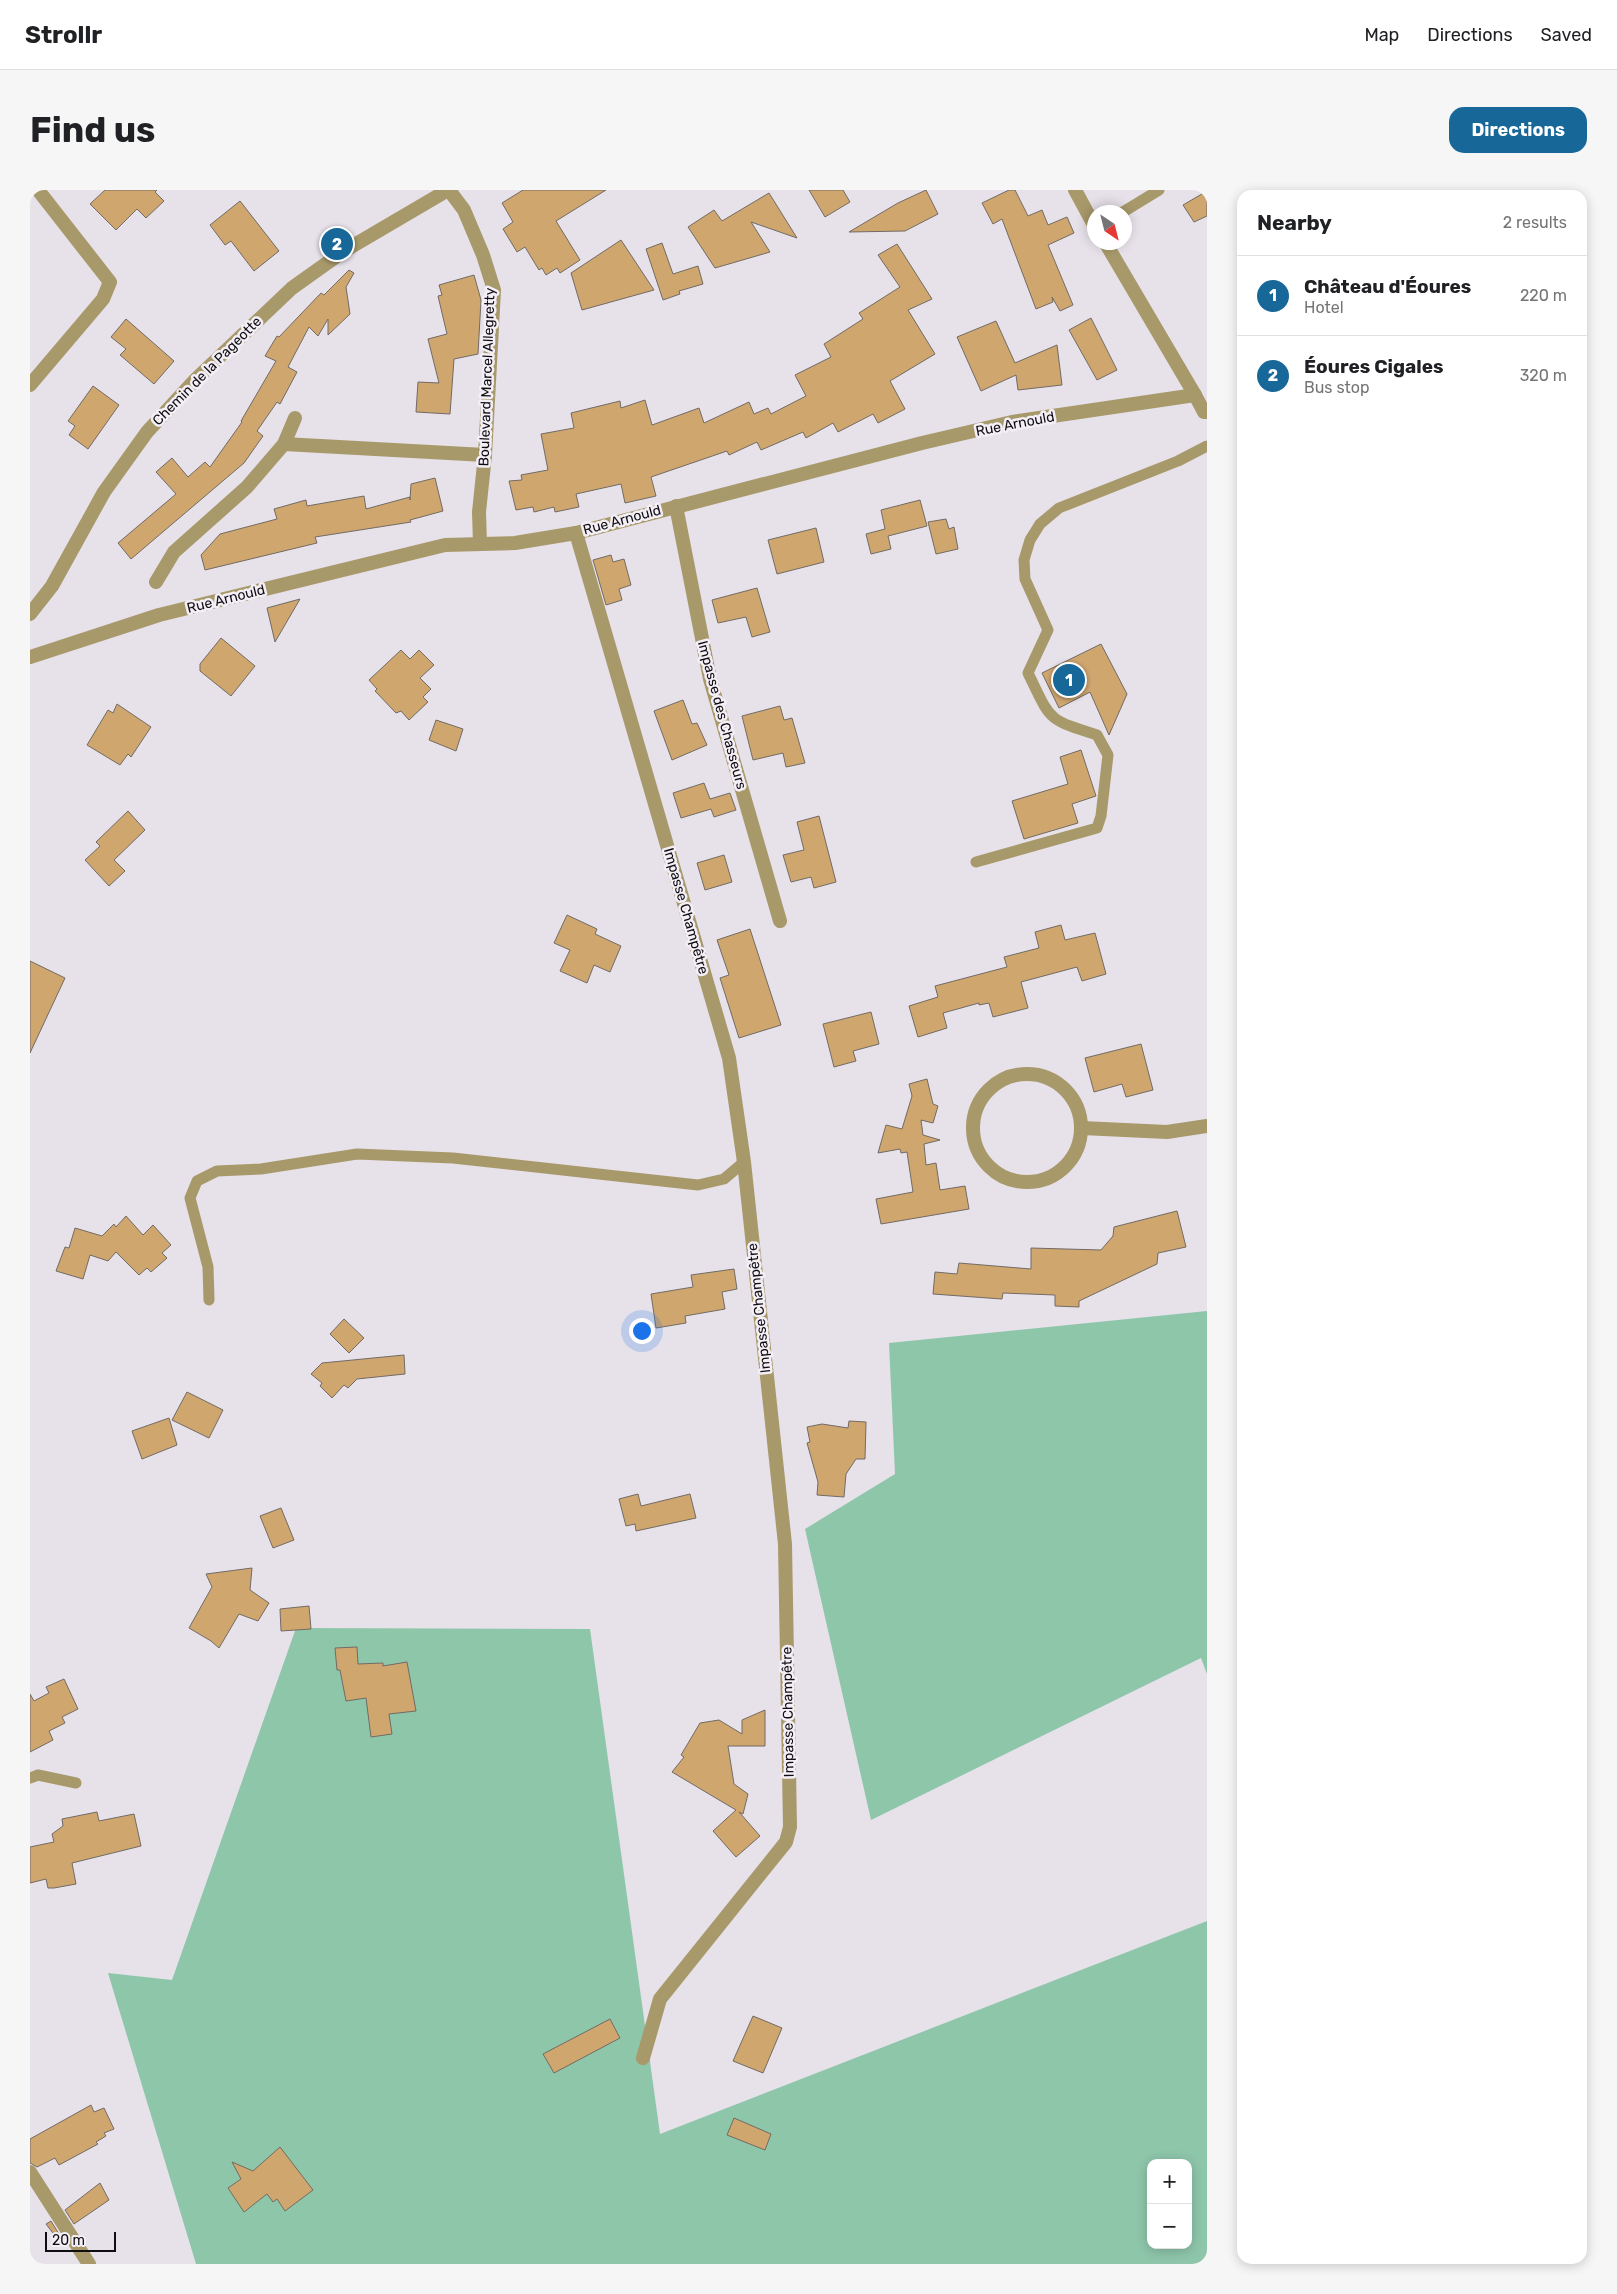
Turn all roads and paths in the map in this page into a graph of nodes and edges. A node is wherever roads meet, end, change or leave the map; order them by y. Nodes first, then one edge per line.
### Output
1 (38, 190) edge
2 (448, 190) edge
3 (1075, 190) edge
4 (1159, 190) edge
5 (1132, 206) edge
6 (1087, 212) edge
7 (1110, 250) edge
8 (30, 385) edge
9 (1196, 395) junction
10 (1206, 414) edge
11 (295, 418) dead end
12 (284, 444) junction
13 (1207, 446) edge
14 (485, 455) junction
15 (676, 506) junction
16 (576, 533) junction
17 (480, 544) junction
18 (156, 582) dead end
19 (30, 614) edge
20 (30, 657) edge
21 (976, 862) dead end
22 (780, 921) dead end
23 (1207, 1126) edge
24 (1082, 1128) junction
25 (744, 1162) junction
26 (209, 1300) dead end
27 (30, 1778) edge
28 (76, 1783) dead end
29 (643, 2058) dead end
30 (30, 2172) edge
31 (89, 2264) edge

1 - 8 street
2 - 14 street, Boulevard Marcel Allegretty
2 - 19 street, Chemin de la Pageotte
3 - 6 street
4 - 5 lane
7 - 9 street
9 - 10 street
9 - 15 street, Rue Arnould
11 - 12 street
12 - 14 street
12 - 18 street
13 - 21 lane
14 - 17 street, Boulevard Marcel Allegretty
15 - 16 street, Rue Arnould
15 - 22 street, Impasse des Chasseurs
16 - 17 street, Rue Arnould
16 - 25 street, Impasse Champêtre
17 - 20 street, Rue Arnould
23 - 24 street
24 - 24 street
25 - 26 lane
25 - 29 street, Impasse Champêtre
27 - 28 lane
30 - 31 street

